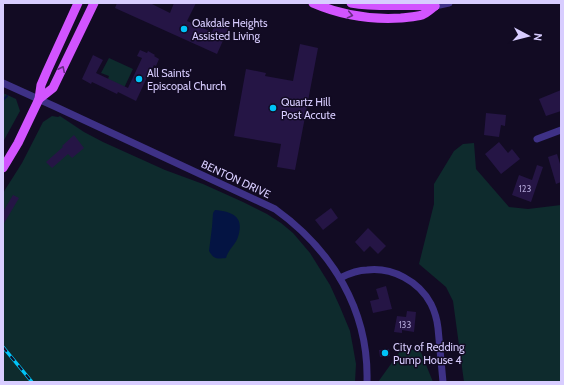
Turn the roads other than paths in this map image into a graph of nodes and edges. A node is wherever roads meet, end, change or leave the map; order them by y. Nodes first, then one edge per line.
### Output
1 (78, 3) edge
2 (94, 3) edge
3 (313, 3) edge
4 (351, 3) edge
5 (449, 3) edge
6 (435, 6) junction
7 (3, 83) edge
8 (39, 99) junction
9 (561, 130) edge
10 (537, 139) dead end
11 (3, 168) edge
12 (340, 278) junction
13 (367, 382) edge
14 (442, 382) edge

1 - 8 main road
8 -> 2 main road
3 -> 6 main road
4 - 6 main road
5 - 6 street
7 - 8 street, BENTON DRIVE
8 - 11 main road
8 - 12 street, BENTON DRIVE
9 - 10 street
12 - 13 street, BENTON DRIVE
12 - 14 street

